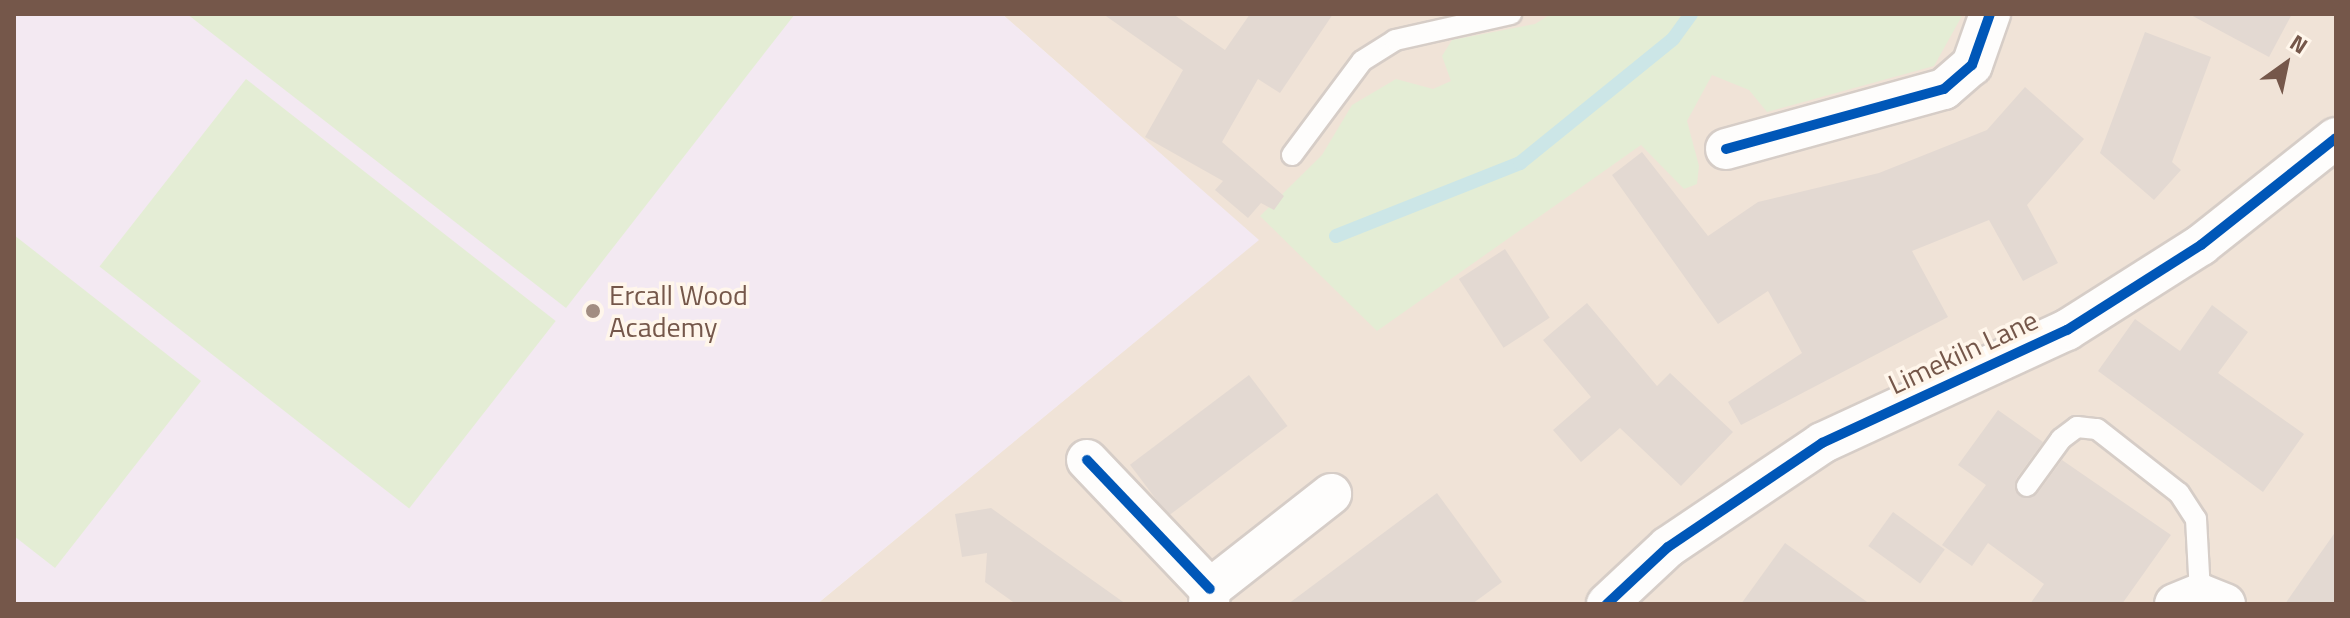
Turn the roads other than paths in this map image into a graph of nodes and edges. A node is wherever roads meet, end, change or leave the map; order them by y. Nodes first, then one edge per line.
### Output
1 (1511, 14) edge
2 (1990, 14) edge
3 (2336, 138) edge
4 (1726, 149) dead end
5 (1292, 155) dead end
6 (1087, 460) dead end
7 (2027, 486) dead end
8 (1331, 494) dead end
9 (1210, 597) edge
10 (2200, 601) edge
11 (1607, 604) edge

1 - 5 lane
2 - 4 street
3 - 11 street, Limekiln Lane
6 - 9 street
7 - 10 lane
8 - 9 street

